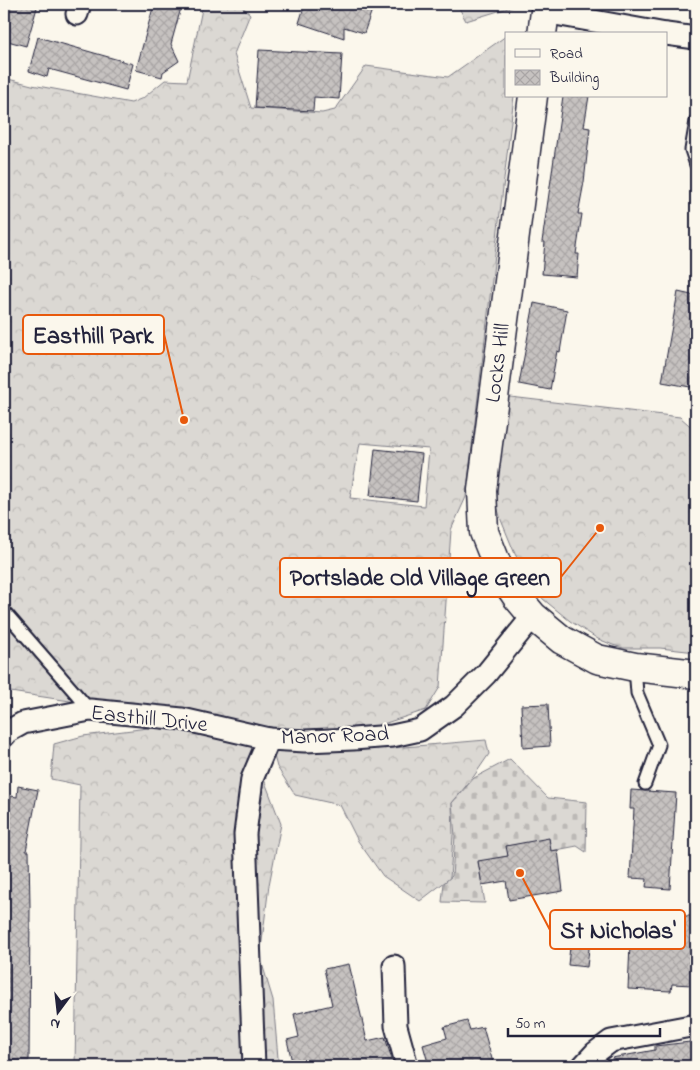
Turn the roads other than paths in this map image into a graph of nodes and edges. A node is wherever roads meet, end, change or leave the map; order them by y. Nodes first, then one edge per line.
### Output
1 (544, 16) edge
2 (652, 32) edge
3 (668, 34) edge
4 (696, 38) edge
5 (533, 98) edge
6 (696, 121) edge
7 (696, 165) edge
8 (4, 611) edge
9 (533, 616) junction
10 (635, 667) junction
11 (696, 674) edge
12 (90, 710) junction
13 (5, 733) edge
14 (269, 739) junction
15 (645, 784) dead end
16 (394, 966) dead end
17 (696, 1025) edge
18 (254, 1066) edge
19 (407, 1066) edge
20 (583, 1066) edge

1 - 2 street
3 - 4 street
5 - 9 street, Locks Hill
6 - 7 lane
8 - 12 lane
9 - 10 street, Locks Hill
9 - 14 street, Manor Road
10 - 11 street, Locks Hill
10 - 15 lane
12 - 13 street, Easthill Drive
12 - 14 street, Easthill Drive
14 - 18 street, Manor Road
16 - 19 street
17 - 20 street

